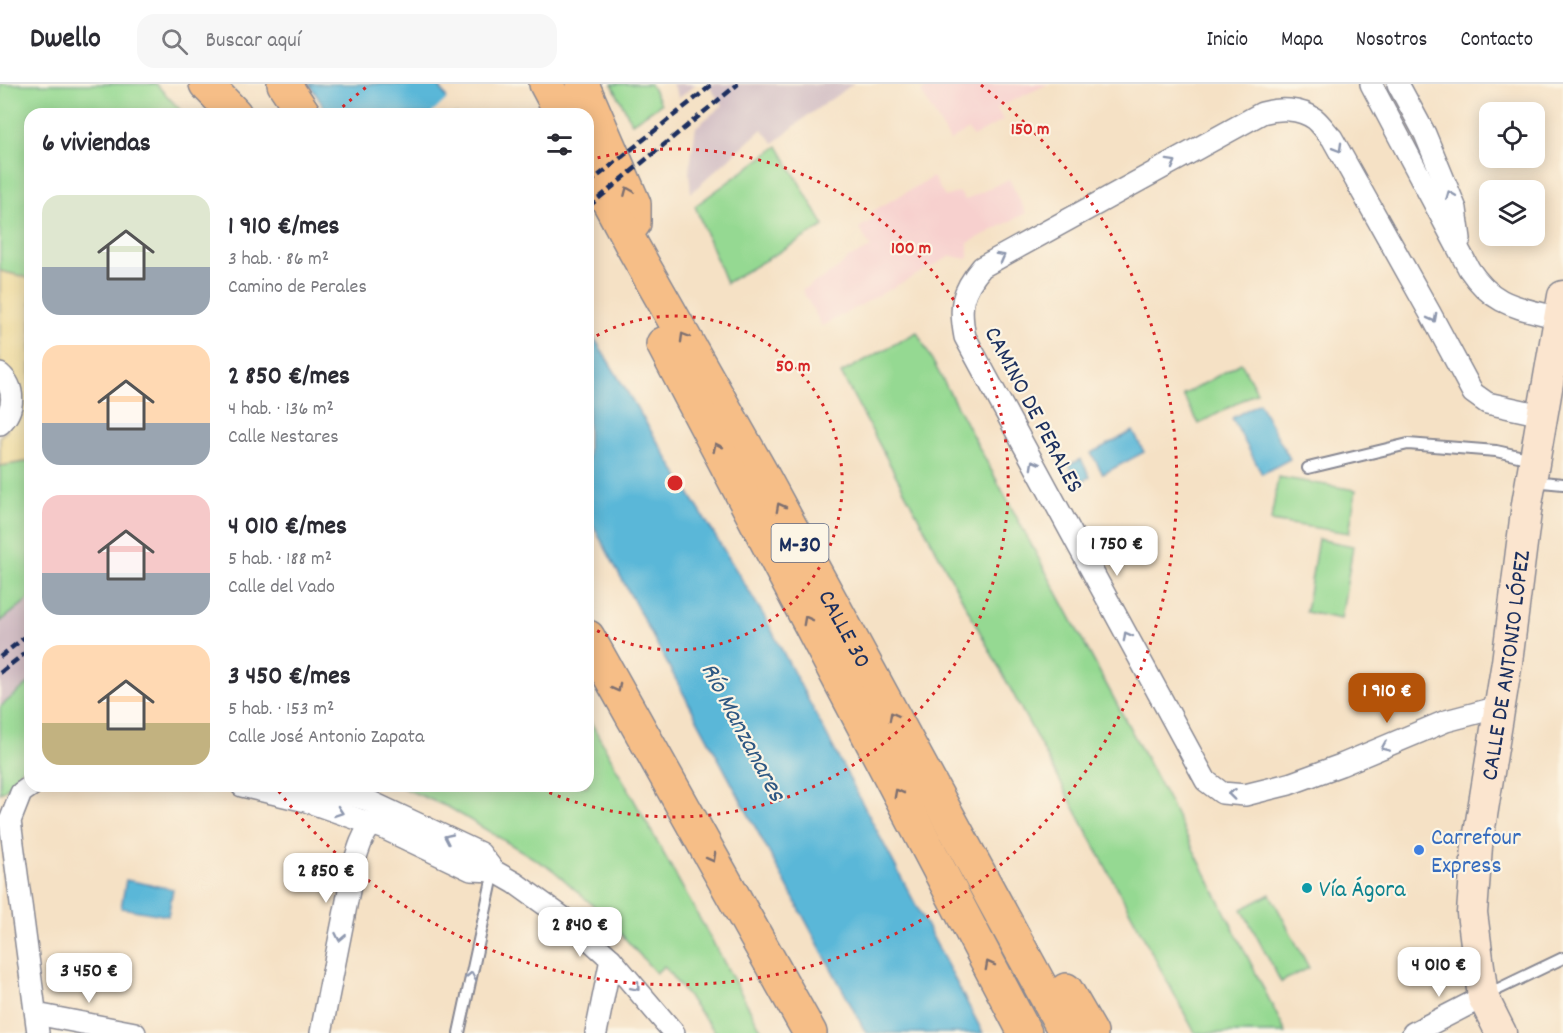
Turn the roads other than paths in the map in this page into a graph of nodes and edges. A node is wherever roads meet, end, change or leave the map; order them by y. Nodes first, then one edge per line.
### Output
1 (206, 84) edge
2 (284, 84) edge
3 (1371, 84) edge
4 (1398, 84) edge
5 (229, 108) edge
6 (300, 108) edge
7 (594, 147) edge
8 (594, 174) edge
9 (594, 208) edge
10 (634, 249) junction
11 (1460, 252) junction
12 (1561, 307) edge
13 (0, 374) edge
14 (1542, 415) junction
15 (0, 424) edge
16 (1308, 468) dead end
17 (1533, 470) junction
18 (1563, 484) edge
19 (594, 648) edge
20 (1499, 707) junction
21 (24, 791) edge
22 (268, 792) edge
23 (340, 792) edge
24 (392, 812) junction
25 (371, 824) junction
26 (961, 841) junction
27 (494, 872) junction
28 (765, 952) junction
29 (1563, 958) edge
30 (611, 959) junction
31 (1483, 997) junction
32 (37, 1023) edge
33 (135, 1033) edge
34 (321, 1033) edge
35 (459, 1033) edge
36 (597, 1033) edge
37 (674, 1033) edge
38 (792, 1033) edge
39 (810, 1033) edge
40 (1025, 1033) edge
41 (1066, 1033) edge
42 (1091, 1033) edge
43 (1413, 1033) edge
44 (1501, 1033) edge

1 - 5 highway
2 - 6 highway
3 - 11 street
11 -> 4 street
10 -> 7 highway
8 - 10 highway, CALLE 30 / M-30
40 -> 9 highway
26 -> 10 highway, CALLE 30 / M-30
11 - 12 street
12 - 14 street, CALLE DE ANTONIO LÓPEZ
13 - 15 street
14 - 17 street, CALLE DE ANTONIO LÓPEZ
20 -> 14 street, CAMINO DE PERALES
16 - 17 lane
17 - 18 lane
17 - 20 street, CALLE DE ANTONIO LÓPEZ
19 -> 28 highway
20 - 31 street, CALLE DE ANTONIO LÓPEZ
21 - 32 street
22 -> 25 street
23 - 24 street
24 - 25 street
27 -> 24 street
25 - 27 street
25 -> 34 street
26 - 41 highway, CALLE 30 / M-30
26 - 42 highway
27 - 30 street
35 -> 27 lane
28 - 38 highway
28 - 39 highway
29 - 31 lane
30 - 36 street
30 -> 37 street
31 - 43 street
31 - 44 street, CALLE DE ANTONIO LÓPEZ
32 - 33 street

